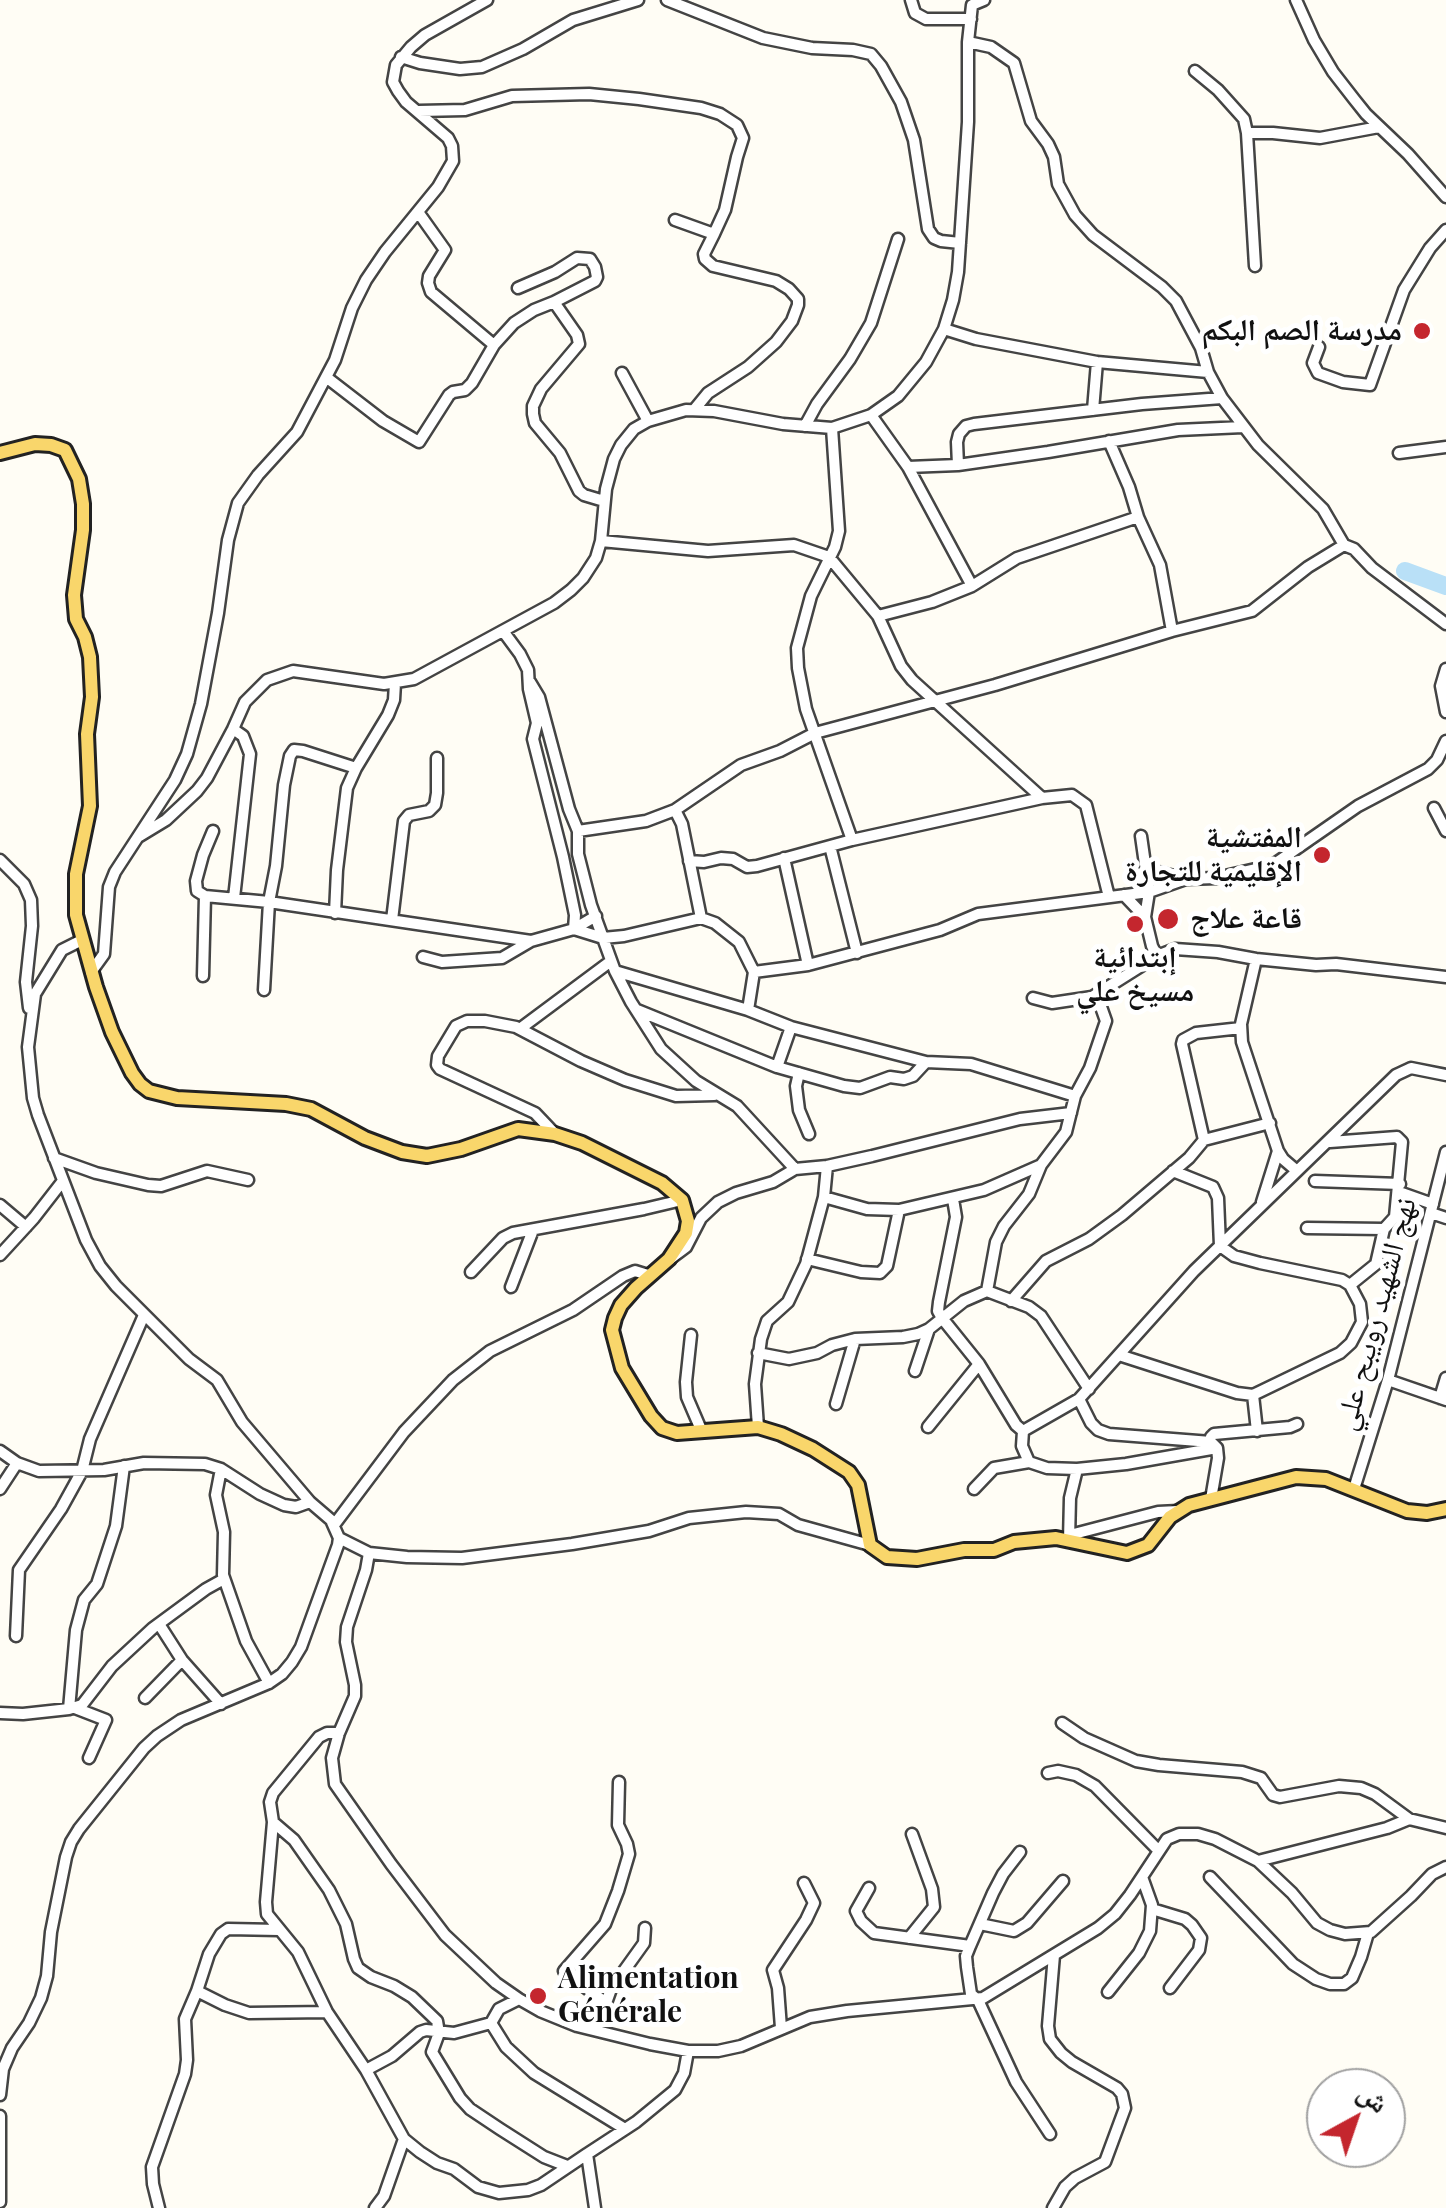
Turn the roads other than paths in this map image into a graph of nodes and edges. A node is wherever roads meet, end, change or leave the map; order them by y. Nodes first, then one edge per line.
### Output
1 (487, 0) edge
2 (638, 0) edge
3 (666, 0) edge
4 (910, 0) edge
5 (1296, 0) edge
6 (975, 2) edge
7 (971, 19) junction
8 (968, 42) junction
9 (402, 57) junction
10 (1195, 70) dead end
11 (418, 111) junction
12 (1380, 127) junction
13 (1247, 133) junction
14 (1446, 197) edge
15 (418, 212) junction
16 (675, 220) dead end
17 (1446, 230) edge
18 (714, 234) junction
19 (898, 239) dead end
20 (960, 242) junction
21 (1255, 266) dead end
22 (518, 288) dead end
23 (554, 302) junction
24 (944, 329) junction
25 (494, 345) junction
26 (1318, 347) dead end
27 (1097, 362) junction
28 (1208, 372) junction
29 (622, 373) dead end
30 (326, 377) junction
31 (1222, 398) junction
32 (694, 410) junction
33 (1092, 410) junction
34 (872, 415) junction
35 (648, 421) junction
36 (804, 426) junction
37 (1242, 427) junction
38 (832, 428) junction
39 (1109, 441) junction
40 (1446, 447) edge
41 (1399, 453) dead end
42 (0, 454) edge
43 (958, 464) junction
44 (908, 467) junction
45 (604, 501) junction
46 (1138, 517) junction
47 (601, 541) junction
48 (1344, 545) junction
49 (829, 557) junction
50 (972, 586) junction
51 (878, 616) junction
52 (1446, 624) edge
53 (503, 630) junction
54 (1172, 631) junction
55 (1446, 669) edge
56 (530, 682) junction
57 (395, 683) junction
58 (936, 701) junction
59 (1446, 712) edge
60 (233, 730) junction
61 (815, 733) junction
62 (1446, 742) edge
63 (437, 758) dead end
64 (356, 768) junction
65 (1042, 798) junction
66 (1434, 808) dead end
67 (675, 810) junction
68 (213, 831) dead end
69 (578, 831) junction
70 (1446, 831) edge
71 (1142, 836) dead end
72 (138, 837) junction
73 (852, 840) junction
74 (830, 846) junction
75 (578, 854) junction
76 (564, 856) junction
77 (784, 858) junction
78 (0, 860) edge
79 (689, 862) junction
80 (1146, 869) junction
81 (1186, 878) junction
82 (1149, 892) junction
83 (1124, 895) junction
84 (206, 896) junction
85 (1110, 897) junction
86 (234, 898) junction
87 (269, 902) junction
88 (334, 912) junction
89 (596, 916) junction
90 (1145, 917) junction
91 (701, 918) junction
92 (392, 920) junction
93 (574, 929) junction
94 (603, 938) junction
95 (82, 940) junction
96 (531, 941) junction
97 (857, 953) junction
98 (1157, 956) junction
99 (423, 958) dead end
100 (1256, 959) junction
101 (808, 965) junction
102 (613, 966) junction
103 (91, 972) junction
104 (754, 972) junction
105 (203, 976) dead end
106 (1446, 977) edge
107 (264, 990) dead end
108 (1032, 998) dead end
109 (1092, 998) junction
110 (637, 1010) junction
111 (748, 1010) junction
112 (31, 1014) junction
113 (791, 1027) junction
114 (521, 1028) junction
115 (1241, 1028) junction
116 (926, 1062) junction
117 (777, 1067) junction
118 (798, 1074) junction
119 (1446, 1075) edge
120 (715, 1095) junction
121 (1076, 1096) junction
122 (1071, 1112) junction
123 (1270, 1124) junction
124 (555, 1134) junction
125 (809, 1134) dead end
126 (1204, 1140) junction
127 (1329, 1142) junction
128 (1278, 1151) junction
129 (1446, 1152) edge
130 (54, 1158) junction
131 (1042, 1165) junction
132 (828, 1166) junction
133 (795, 1170) junction
134 (1298, 1170) junction
135 (1174, 1171) junction
136 (248, 1180) dead end
137 (1315, 1181) dead end
138 (62, 1182) junction
139 (1399, 1188) junction
140 (824, 1197) junction
141 (953, 1198) junction
142 (682, 1200) junction
143 (1261, 1204) junction
144 (0, 1205) edge
145 (1432, 1208) junction
146 (899, 1210) junction
147 (1446, 1218) edge
148 (26, 1227) junction
149 (1307, 1228) dead end
150 (532, 1230) junction
151 (1384, 1230) junction
152 (1220, 1246) junction
153 (0, 1255) edge
154 (669, 1259) junction
155 (807, 1259) junction
156 (470, 1272) dead end
157 (648, 1276) junction
158 (1350, 1285) junction
159 (511, 1287) dead end
160 (986, 1291) junction
161 (1011, 1301) junction
162 (144, 1315) junction
163 (942, 1318) junction
164 (930, 1329) junction
165 (691, 1335) dead end
166 (855, 1339) junction
167 (758, 1353) junction
168 (1119, 1356) junction
169 (979, 1364) junction
170 (915, 1371) dead end
171 (1446, 1378) edge
172 (1388, 1380) junction
173 (1089, 1389) junction
174 (1253, 1395) junction
175 (1080, 1399) junction
176 (1443, 1399) edge
177 (836, 1404) dead end
178 (1297, 1424) dead end
179 (758, 1427) junction
180 (928, 1427) dead end
181 (1257, 1430) junction
182 (1023, 1431) junction
183 (702, 1432) junction
184 (1214, 1445) junction
185 (0, 1451) edge
186 (1029, 1462) junction
187 (17, 1463) junction
188 (124, 1466) junction
189 (1078, 1469) junction
190 (221, 1470) junction
191 (82, 1471) junction
192 (0, 1489) edge
193 (974, 1489) dead end
194 (1354, 1489) junction
195 (1211, 1498) junction
196 (310, 1502) junction
197 (1446, 1509) edge
198 (1178, 1511) junction
199 (334, 1525) junction
200 (338, 1538) junction
201 (1069, 1538) junction
202 (870, 1545) junction
203 (369, 1553) junction
204 (224, 1579) junction
205 (159, 1624) junction
206 (16, 1636) dead end
207 (182, 1660) junction
208 (269, 1683) junction
209 (144, 1698) dead end
210 (221, 1704) junction
211 (72, 1709) junction
212 (0, 1713) edge
213 (1062, 1724) dead end
214 (339, 1734) junction
215 (89, 1758) dead end
216 (1048, 1772) dead end
217 (620, 1782) dead end
218 (1409, 1819) junction
219 (273, 1822) junction
220 (1446, 1828) edge
221 (912, 1834) dead end
222 (1158, 1851) junction
223 (1020, 1852) dead end
224 (1258, 1861) junction
225 (1446, 1867) edge
226 (1142, 1877) junction
227 (1210, 1877) dead end
228 (1063, 1881) dead end
229 (804, 1883) dead end
230 (870, 1888) dead end
231 (1152, 1910) junction
232 (980, 1924) junction
233 (645, 1928) dead end
234 (278, 1930) junction
235 (1368, 1933) junction
236 (909, 1938) junction
237 (970, 1946) junction
238 (1054, 1955) junction
239 (1170, 1988) dead end
240 (197, 1991) junction
241 (1108, 1992) dead end
242 (519, 1999) junction
243 (978, 2000) junction
244 (606, 2003) junction
245 (328, 2012) junction
246 (491, 2023) junction
247 (782, 2028) junction
248 (596, 2030) junction
249 (440, 2033) junction
250 (688, 2051) junction
251 (366, 2070) junction
252 (0, 2095) edge
253 (0, 2116) edge
254 (624, 2128) junction
255 (1050, 2134) dead end
256 (404, 2139) junction
257 (587, 2154) junction
258 (566, 2166) junction
259 (0, 2202) edge
260 (158, 2208) edge
261 (375, 2208) edge
262 (595, 2208) edge
263 (1052, 2208) edge

1 - 9 street
2 - 9 street
3 - 20 street
4 - 7 street
5 - 12 street
6 - 7 street
7 - 8 street
8 - 20 street
8 - 28 street
9 - 11 street
10 - 13 street
11 - 15 street
11 - 18 street
12 - 13 street
12 - 14 street
13 - 21 street
15 - 25 street
15 - 30 street
16 - 18 street
17 - 26 street
18 - 32 street
19 - 36 street
20 - 24 street
22 - 23 street
23 - 25 street
23 - 45 street
24 - 27 street
24 - 34 street
25 - 30 street
27 - 28 street
27 - 33 street
28 - 31 street
29 - 35 street
30 - 72 street
31 - 33 street
31 - 37 street
32 - 35 street
32 - 36 street
33 - 43 street
34 - 38 street
34 - 44 street
35 - 45 street
36 - 38 street
37 - 39 street
37 - 48 street
38 - 49 street
39 - 43 street
39 - 46 street
40 - 41 street
42 - 95 main road
43 - 44 street
44 - 50 street
45 - 47 street
46 - 50 street
46 - 54 street
47 - 49 street
47 - 53 street
48 - 52 street
48 - 54 street
49 - 51 street
49 - 61 street
50 - 51 street
51 - 58 street
53 - 56 street
53 - 57 street
54 - 58 street
55 - 59 street
56 - 69 street
56 - 76 street
57 - 60 street
57 - 64 street
58 - 61 street
58 - 65 street
60 - 72 street
60 - 86 street
61 - 67 street
61 - 73 street
62 - 81 street
63 - 92 street
64 - 87 street
64 - 88 street
65 - 73 street
65 - 85 street
66 - 70 street
67 - 69 street
67 - 79 street
68 - 84 street
69 - 75 street
71 - 80 street
72 - 103 street
73 - 74 street
74 - 77 street
74 - 97 street
75 - 76 street
75 - 89 street
76 - 93 street
77 - 79 street
77 - 101 street
78 - 112 street
79 - 91 street
80 - 81 street
80 - 82 street
81 - 82 street
82 - 83 street
82 - 90 street
83 - 85 street
83 - 90 street
84 - 86 street
84 - 105 street
85 - 97 street
86 - 87 street
87 - 88 street
87 - 107 street
88 - 92 street
89 - 93 street
89 - 94 street
90 - 98 street
91 - 94 street
91 - 104 street
92 - 96 street
93 - 94 street
93 - 96 street
94 - 102 street
95 - 103 main road
95 - 112 street
96 - 99 street
97 - 101 street
98 - 100 street
98 - 109 street
100 - 106 street
100 - 115 street
101 - 104 street
102 - 110 street
102 - 111 street
102 - 114 street
103 - 124 main road
104 - 111 street
108 - 109 street
109 - 121 street
110 - 117 street
110 - 120 street
111 - 113 street
112 - 130 street
113 - 116 street
113 - 117 street
114 - 120 street
114 - 124 street
115 - 123 street
115 - 126 street
116 - 118 street
116 - 121 street
117 - 118 street
118 - 125 street
119 - 127 street
120 - 133 street
121 - 122 street
122 - 131 street
122 - 132 street
123 - 126 street
123 - 128 street
124 - 142 main road
126 - 135 street
127 - 134 street
127 - 139 street
128 - 134 street
128 - 143 street
129 - 145 street, نهج الشهيد رويبح علي
130 - 136 street
130 - 138 street
131 - 141 street
131 - 160 street
132 - 133 street
132 - 140 street
133 - 154 street
134 - 143 street
135 - 152 street
135 - 161 street
137 - 139 street
138 - 148 street
138 - 162 street
139 - 145 street
139 - 151 street
140 - 146 street
140 - 155 street
141 - 146 street
141 - 163 street
142 - 150 street
142 - 154 main road
143 - 152 street
144 - 148 street
145 - 147 street
145 - 172 street, نهج الشهيد رويبح علي
146 - 155 street
148 - 153 street
149 - 151 street
150 - 156 street
150 - 159 street
151 - 158 street
152 - 158 street
152 - 168 street
154 - 157 main road
155 - 167 street
157 - 183 main road
157 - 199 street
158 - 174 street
160 - 161 street
160 - 163 street
161 - 173 street
162 - 191 street
162 - 196 street
163 - 164 street
163 - 169 street
164 - 166 street
164 - 170 street
165 - 183 street
166 - 167 street
166 - 177 street
167 - 179 street
168 - 173 street
168 - 174 street
169 - 180 street
169 - 182 street
171 - 176 street
172 - 176 street
172 - 194 street, نهج الشهيد رويبح علي
173 - 175 street
174 - 181 street
175 - 182 street
175 - 184 street
178 - 181 street
179 - 183 main road
179 - 202 main road
181 - 184 street
182 - 186 street
184 - 189 street
184 - 195 street
185 - 187 street
186 - 189 street
186 - 193 street
187 - 191 street
187 - 192 street
188 - 190 street
188 - 191 street
188 - 211 street
189 - 201 street
190 - 196 street
190 - 204 street
191 - 206 street
194 - 195 main road
194 - 197 main road
195 - 198 main road
196 - 199 street
198 - 201 street
198 - 201 main road
199 - 200 street
200 - 203 street
200 - 208 street
201 - 202 main road
202 - 203 street
203 - 214 street
204 - 205 street
204 - 208 street
205 - 207 street
205 - 211 street
207 - 209 street
207 - 210 street
208 - 210 street
210 - 252 street
211 - 212 street
211 - 215 street
213 - 218 street
214 - 219 street
214 - 242 street
216 - 222 street
217 - 244 street
218 - 220 street
218 - 224 street
219 - 234 street
219 - 249 street
221 - 236 street
222 - 224 street
222 - 226 street
223 - 232 street
224 - 235 street
225 - 235 street
226 - 231 street
226 - 238 street
227 - 235 street
228 - 232 street
229 - 247 street
230 - 236 street
231 - 239 street
231 - 241 street
232 - 237 street
233 - 244 street
234 - 240 street
234 - 245 street
236 - 237 street
237 - 243 street
238 - 243 street
238 - 263 street
240 - 245 street
240 - 260 street
242 - 246 street
242 - 248 street
243 - 247 street
243 - 255 street
244 - 248 street
245 - 251 street
246 - 249 street
246 - 254 street
247 - 250 street
248 - 250 street
249 - 251 street
249 - 258 street
250 - 254 street
251 - 256 street
253 - 259 street
254 - 257 street
256 - 258 street
256 - 261 street
257 - 258 street
257 - 262 street

